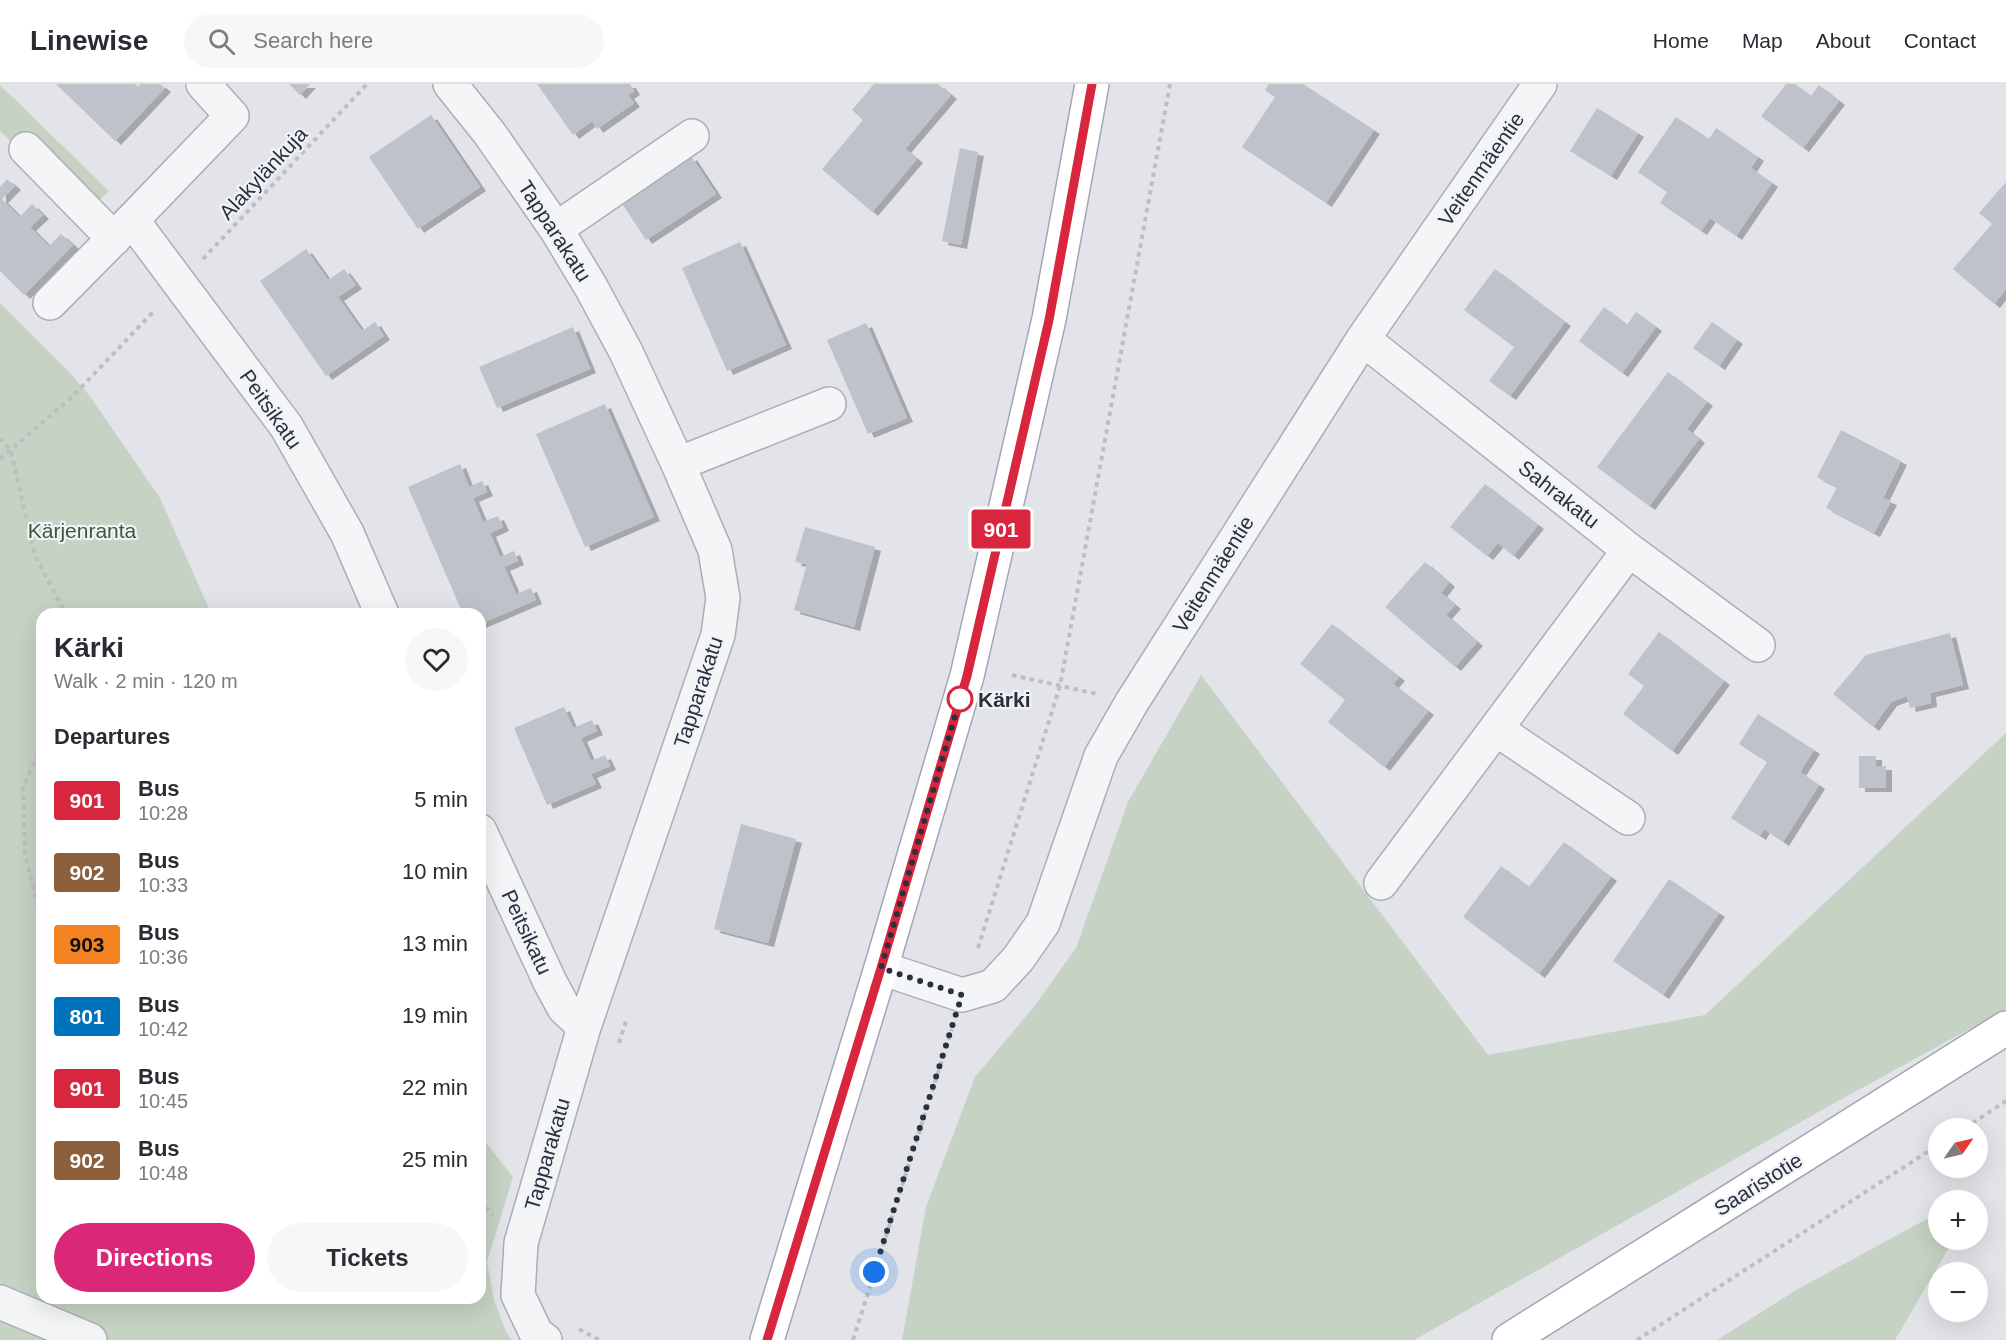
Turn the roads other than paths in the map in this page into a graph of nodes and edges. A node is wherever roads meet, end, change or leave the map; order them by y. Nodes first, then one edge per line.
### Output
1 (203, 84) edge
2 (450, 84) edge
3 (1092, 84) edge
4 (1540, 84) edge
5 (692, 136) dead end
6 (26, 149) dead end
7 (556, 229) junction
8 (123, 230) junction
9 (50, 303) dead end
10 (1363, 339) junction
11 (829, 404) dead end
12 (678, 464) junction
13 (1629, 550) junction
14 (379, 608) edge
15 (1758, 645) dead end
16 (1496, 729) junction
17 (1628, 818) dead end
18 (486, 844) edge
19 (1381, 883) dead end
20 (881, 968) junction
21 (584, 1027) junction
22 (2006, 1028) edge
23 (0, 1302) edge
24 (90, 1340) edge
25 (545, 1340) edge
26 (767, 1340) edge
27 (1509, 1340) edge

1 - 8 street
2 - 7 street, Tapparakatu
3 - 20 main road
4 - 10 street, Veitenmäentie
5 - 7 street
6 - 8 street, Peitsikatu
7 - 12 street, Tapparakatu
8 - 9 street
8 - 14 street, Peitsikatu
10 - 13 street, Sahrakatu
10 - 20 street, Veitenmäentie
11 - 12 street
12 - 21 street, Tapparakatu
13 - 15 street, Sahrakatu
13 - 16 street
16 - 17 street
16 - 19 street
18 - 21 street, Peitsikatu
20 - 26 main road
21 - 25 street, Tapparakatu
22 - 27 main road, Saaristotie
23 - 24 street

